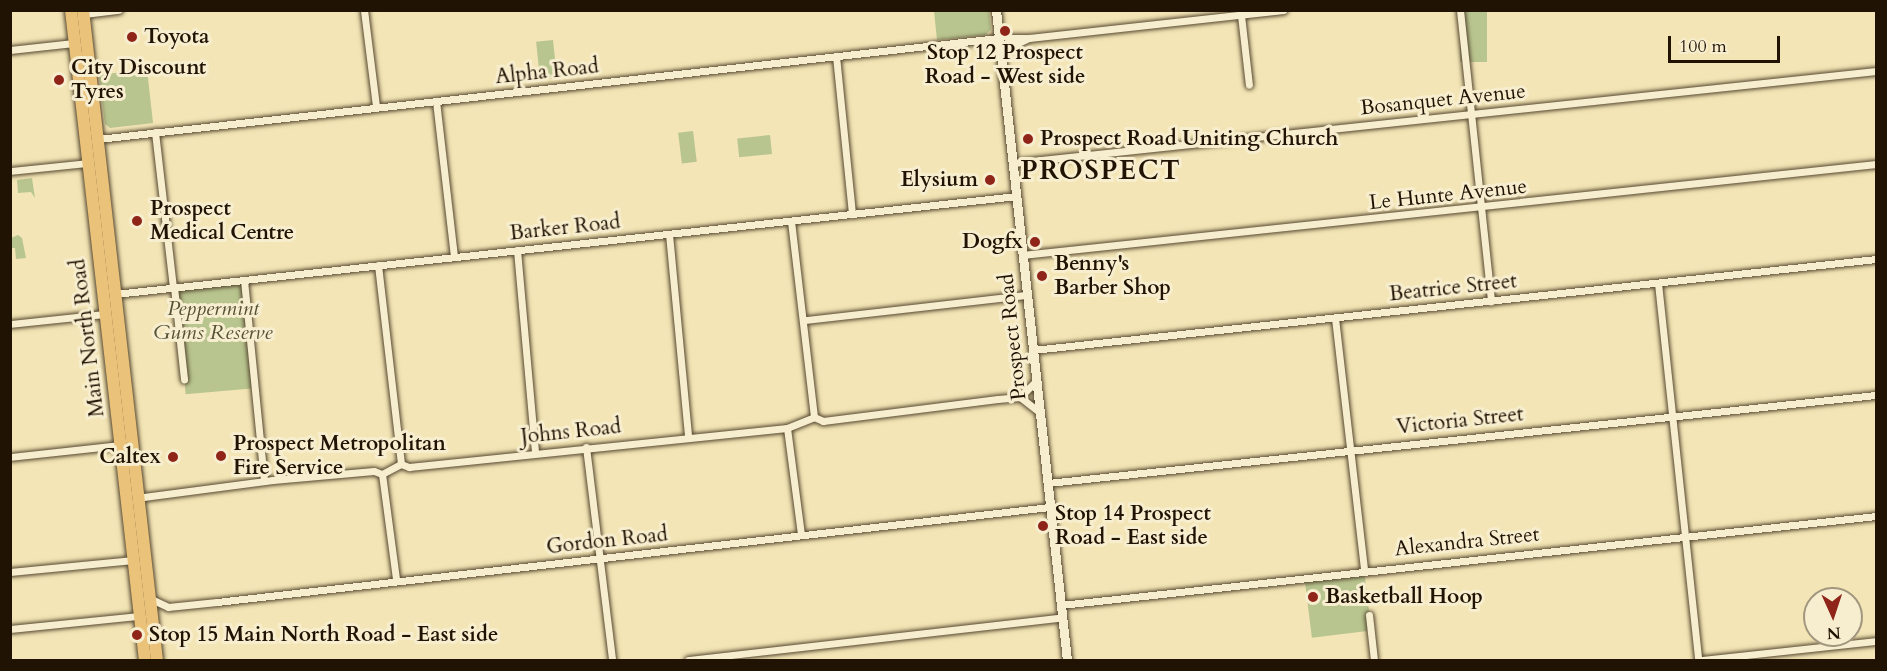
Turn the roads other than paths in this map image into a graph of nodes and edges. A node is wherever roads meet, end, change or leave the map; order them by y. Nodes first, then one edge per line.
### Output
1 (71, 10) edge
2 (119, 10) edge
3 (364, 10) edge
4 (996, 10) edge
5 (1460, 10) edge
6 (1282, 11) edge
7 (84, 12) edge
8 (1241, 15) junction
9 (999, 35) junction
10 (1029, 38) junction
11 (81, 42) junction
12 (10, 50) edge
13 (1001, 51) junction
14 (836, 56) junction
15 (1876, 71) edge
16 (1249, 86) dead end
17 (436, 101) junction
18 (376, 107) junction
19 (1470, 113) junction
20 (155, 132) junction
21 (92, 139) junction
22 (88, 163) junction
23 (1013, 163) junction
24 (1876, 164) edge
25 (10, 171) edge
26 (1017, 196) junction
27 (1481, 208) junction
28 (852, 214) junction
29 (791, 220) junction
30 (669, 234) junction
31 (517, 250) junction
32 (1023, 255) junction
33 (454, 257) junction
34 (1876, 259) edge
35 (378, 265) junction
36 (244, 280) junction
37 (1658, 283) junction
38 (173, 287) junction
39 (115, 294) junction
40 (1027, 295) junction
41 (1491, 301) junction
42 (105, 314) junction
43 (1335, 318) junction
44 (806, 320) junction
45 (10, 324) edge
46 (1033, 350) junction
47 (184, 379) dead end
48 (1036, 381) junction
49 (1876, 394) edge
50 (1020, 397) junction
51 (1039, 412) junction
52 (1671, 415) junction
53 (814, 417) junction
54 (787, 428) junction
55 (688, 435) junction
56 (126, 445) junction
57 (586, 447) junction
58 (1349, 449) junction
59 (535, 452) junction
60 (10, 458) edge
61 (400, 464) junction
62 (382, 474) junction
63 (264, 481) junction
64 (1048, 483) junction
65 (132, 498) junction
66 (1050, 507) junction
67 (1876, 516) edge
68 (801, 534) junction
69 (1686, 535) junction
70 (600, 559) junction
71 (133, 560) junction
72 (1364, 570) junction
73 (10, 572) edge
74 (396, 579) junction
75 (150, 597) junction
76 (1061, 605) junction
77 (168, 607) junction
78 (1369, 615) dead end
79 (146, 617) junction
80 (1063, 617) junction
81 (10, 629) edge
82 (1876, 641) edge
83 (145, 660) edge
84 (157, 660) edge
85 (612, 660) edge
86 (688, 660) edge
87 (1067, 660) edge
88 (1374, 660) edge
89 (1700, 660) edge

1 - 11 highway, Main North Road
2 - 7 street
3 - 18 street
4 - 9 main road, Prospect Road
5 - 19 street
6 - 8 street
7 - 11 highway, Main North Road
8 - 10 street
8 - 16 street
9 - 10 street, Alpha Road
9 - 13 main road, Prospect Road
9 - 14 street, Alpha Road
10 - 13 street
11 - 12 street
11 - 21 highway, Main North Road
13 - 23 main road, Prospect Road
14 - 17 street, Alpha Road
14 - 28 street
15 - 19 street, Bosanquet Avenue
17 - 18 street, Alpha Road
17 - 33 street
18 - 20 street, Alpha Road
19 - 23 street, Bosanquet Avenue
19 - 27 street
20 - 21 street, Alpha Road
20 - 38 street
21 - 22 highway, Main North Road
21 - 39 highway, Main North Road
22 - 25 street
22 - 42 highway, Main North Road
23 - 26 main road, Prospect Road
24 - 27 street, Le Hunte Avenue
26 - 28 street, Barker Road
26 - 32 main road, Prospect Road
27 - 32 street, Le Hunte Avenue
27 - 41 street
28 - 29 street, Barker Road
29 - 30 street, Barker Road
29 - 44 street
30 - 31 street, Barker Road
30 - 55 street
31 - 33 street, Barker Road
31 - 59 street
32 - 40 main road, Prospect Road
33 - 35 street, Barker Road
34 - 37 street, Beatrice Street
35 - 36 street, Barker Road
35 - 61 street
36 - 38 street, Barker Road
36 - 63 street
37 - 41 street, Beatrice Street
37 - 52 street
38 - 39 street, Barker Road
38 - 47 street
39 - 56 highway, Main North Road
40 - 44 street
40 - 46 main road, Prospect Road
41 - 43 street, Beatrice Street
42 - 45 street
42 - 56 highway, Main North Road
43 - 46 street, Beatrice Street
43 - 58 street
44 - 53 street
46 - 48 main road, Prospect Road
48 - 50 street
48 - 51 main road, Prospect Road
49 - 52 street, Victoria Street
50 - 51 street
50 - 53 street, Johns Road
51 - 64 main road, Prospect Road
52 - 58 street, Victoria Street
52 - 69 street
53 - 54 street, Johns Road
54 - 55 street, Johns Road
54 - 68 street
55 - 57 street, Johns Road
56 - 60 street
56 - 65 highway, Main North Road
57 - 59 street, Johns Road
57 - 70 street
58 - 64 street, Victoria Street
58 - 72 street
59 - 61 street, Johns Road
61 - 62 street
62 - 63 street
62 - 74 street
63 - 65 street
64 - 66 main road, Prospect Road
65 - 71 highway, Main North Road
65 - 75 highway, Main North Road
66 - 68 street, Gordon Road
66 - 76 main road, Prospect Road
67 - 69 street, Alexandra Street
68 - 70 street, Gordon Road
69 - 72 street, Alexandra Street
69 - 89 street
70 - 74 street, Gordon Road
70 - 85 street
71 - 73 street
71 - 79 highway, Main North Road
72 - 76 street, Alexandra Street
74 - 77 street, Gordon Road
75 - 77 street
75 - 79 highway, Main North Road
76 - 80 main road, Prospect Road
77 - 79 street, Gordon Road
78 - 88 street
79 - 81 street
79 - 83 highway, Main North Road
79 - 84 highway
80 - 86 street
80 - 87 main road, Prospect Road
82 - 89 street

